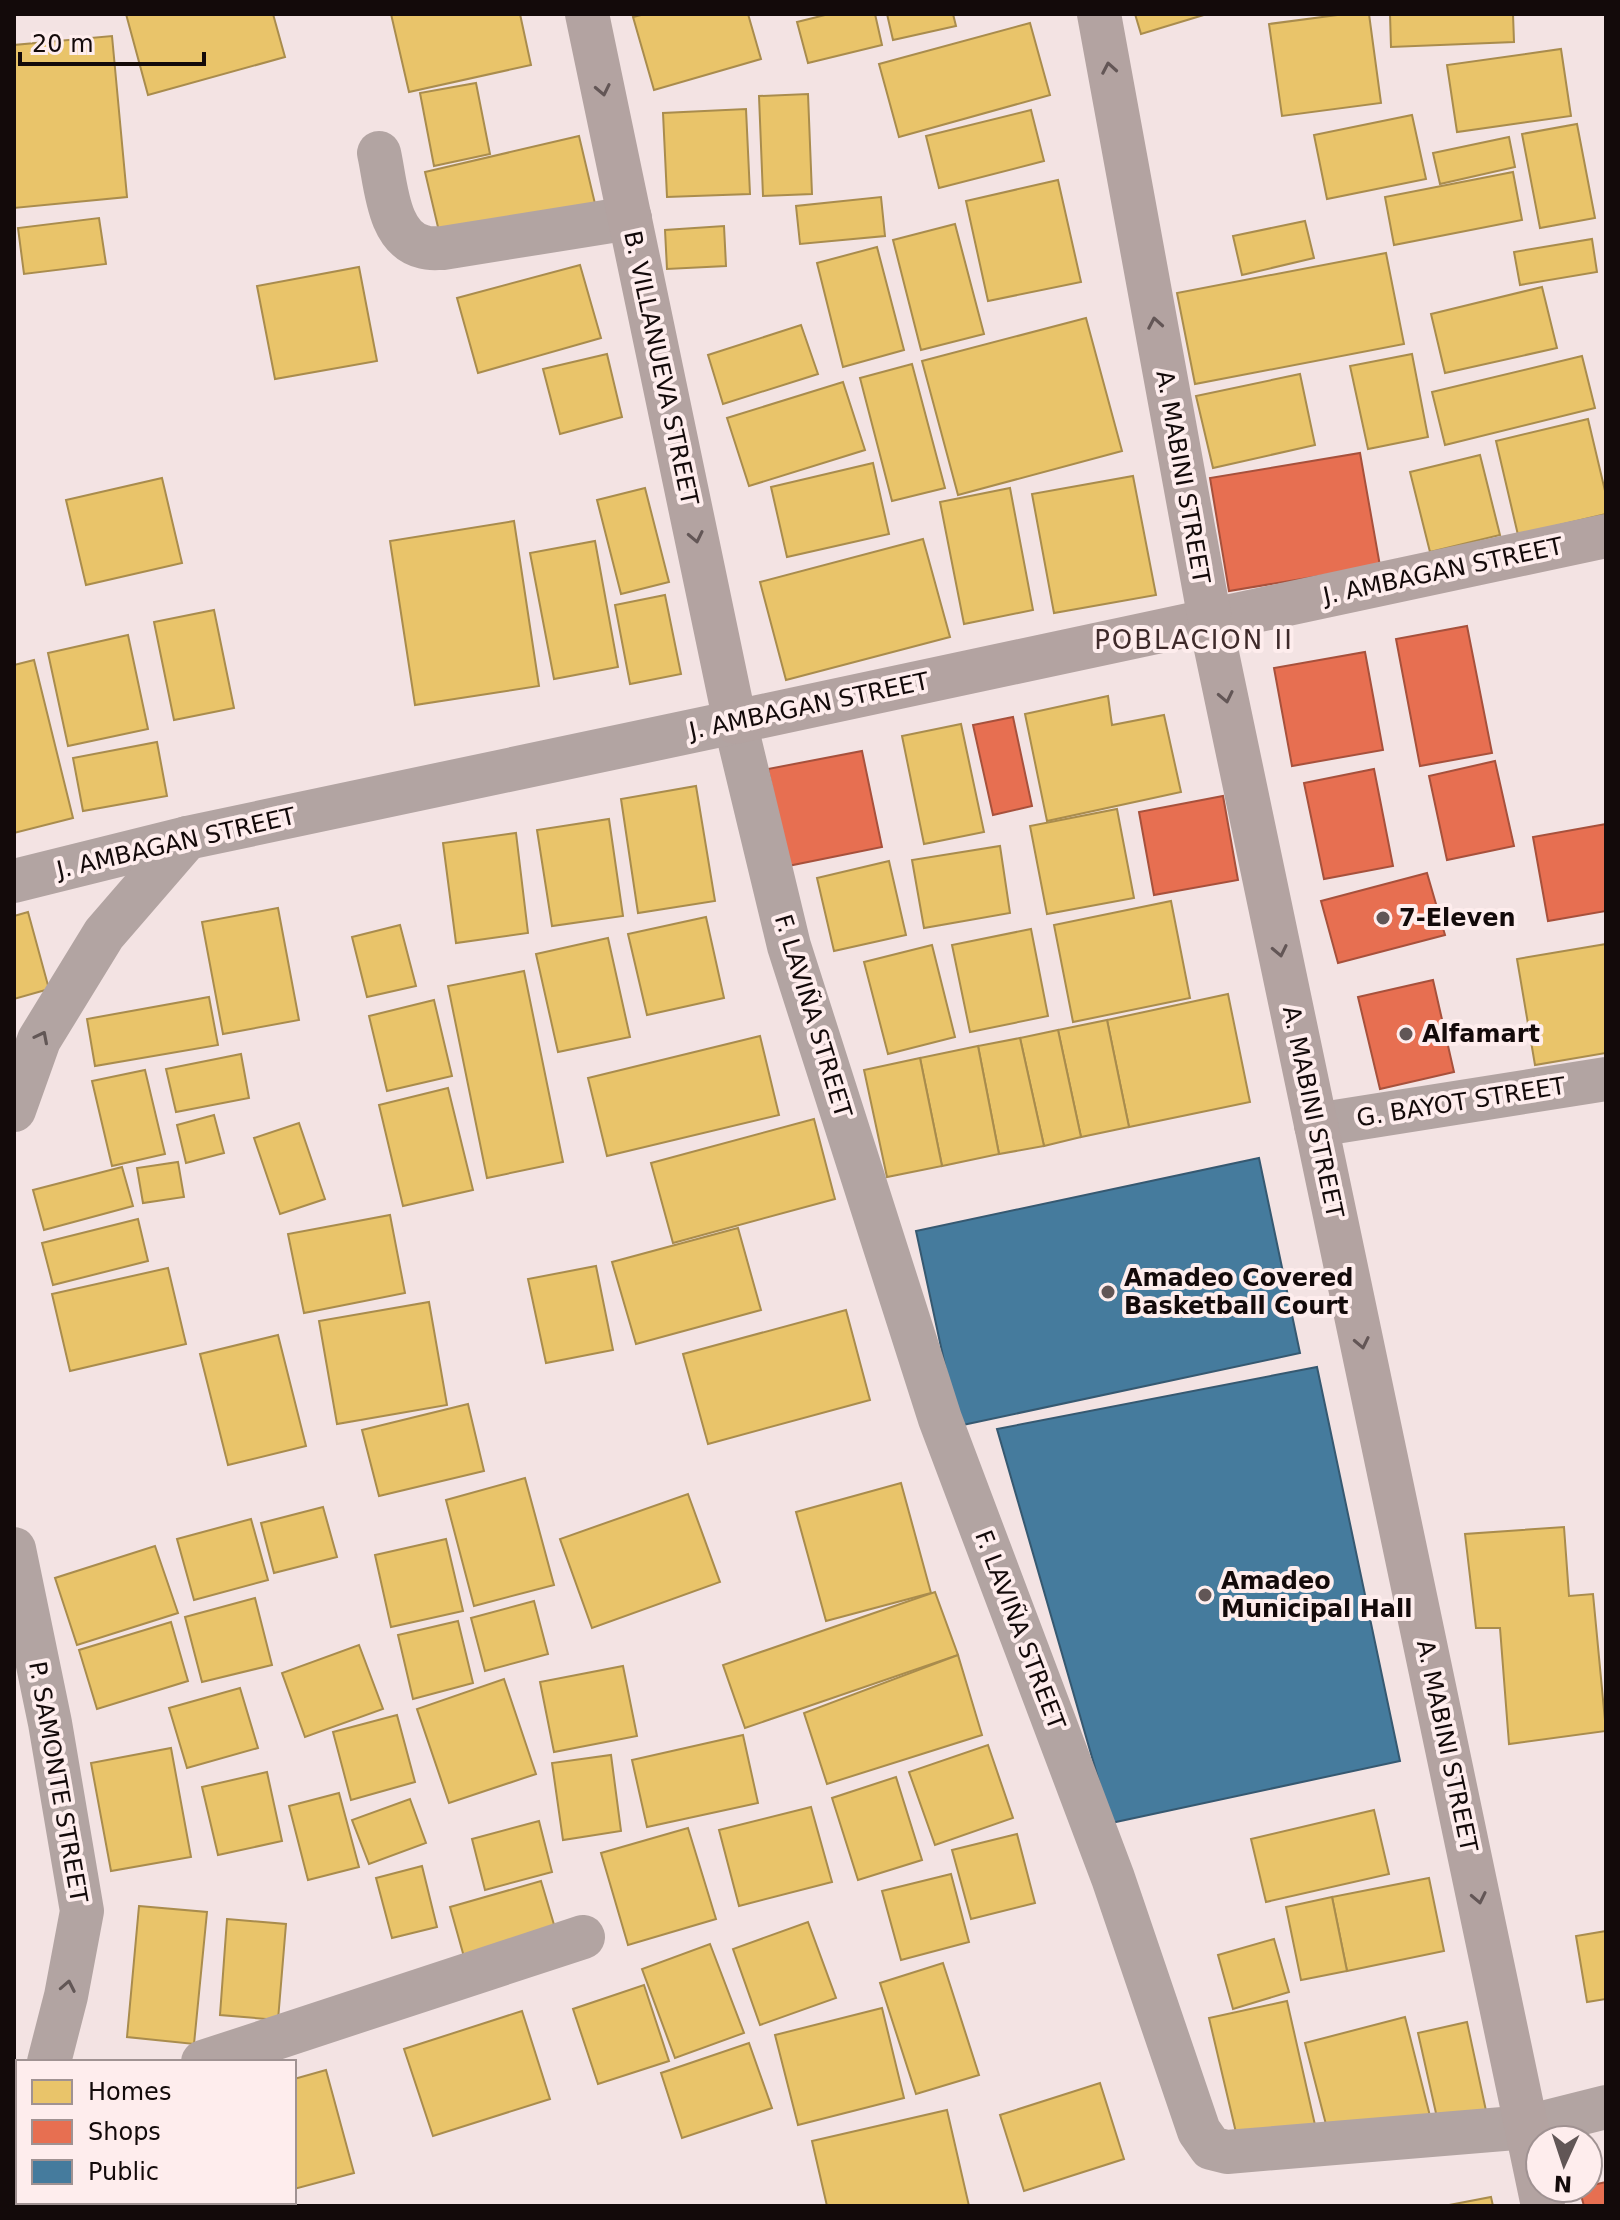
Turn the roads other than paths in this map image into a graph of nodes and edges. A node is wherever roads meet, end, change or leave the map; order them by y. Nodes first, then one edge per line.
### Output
1 (587, 14) edge
2 (1099, 14) edge
3 (379, 153) dead end
4 (630, 218) junction
5 (1606, 536) edge
6 (1210, 620) junction
7 (735, 722) junction
8 (187, 838) junction
9 (14, 881) edge
10 (1606, 1079) edge
11 (14, 1110) edge
12 (1316, 1125) junction
13 (14, 1549) edge
14 (583, 1937) dead end
15 (50, 2060) edge
16 (209, 2060) edge
17 (1606, 2107) edge
18 (1526, 2124) edge
19 (1539, 2124) edge
20 (1524, 2127) edge

1 -> 4 main road, B. VILLANUEVA STREET
6 -> 2 main road, A. MABINI STREET
3 - 4 street
4 -> 7 main road, B. VILLANUEVA STREET
5 - 6 main road, J. AMBAGAN STREET
6 - 7 main road, J. AMBAGAN STREET
6 -> 12 main road, A. MABINI STREET
7 - 8 street, J. AMBAGAN STREET
7 - 20 street, F. LAVIÑA STREET
8 - 9 street, J. AMBAGAN STREET
11 -> 8 street
10 - 12 street, G. BAYOT STREET
12 -> 18 main road, A. MABINI STREET
15 -> 13 street, P. SAMONTE STREET
14 - 16 street
17 - 19 street, F. LAVIÑA STREET

